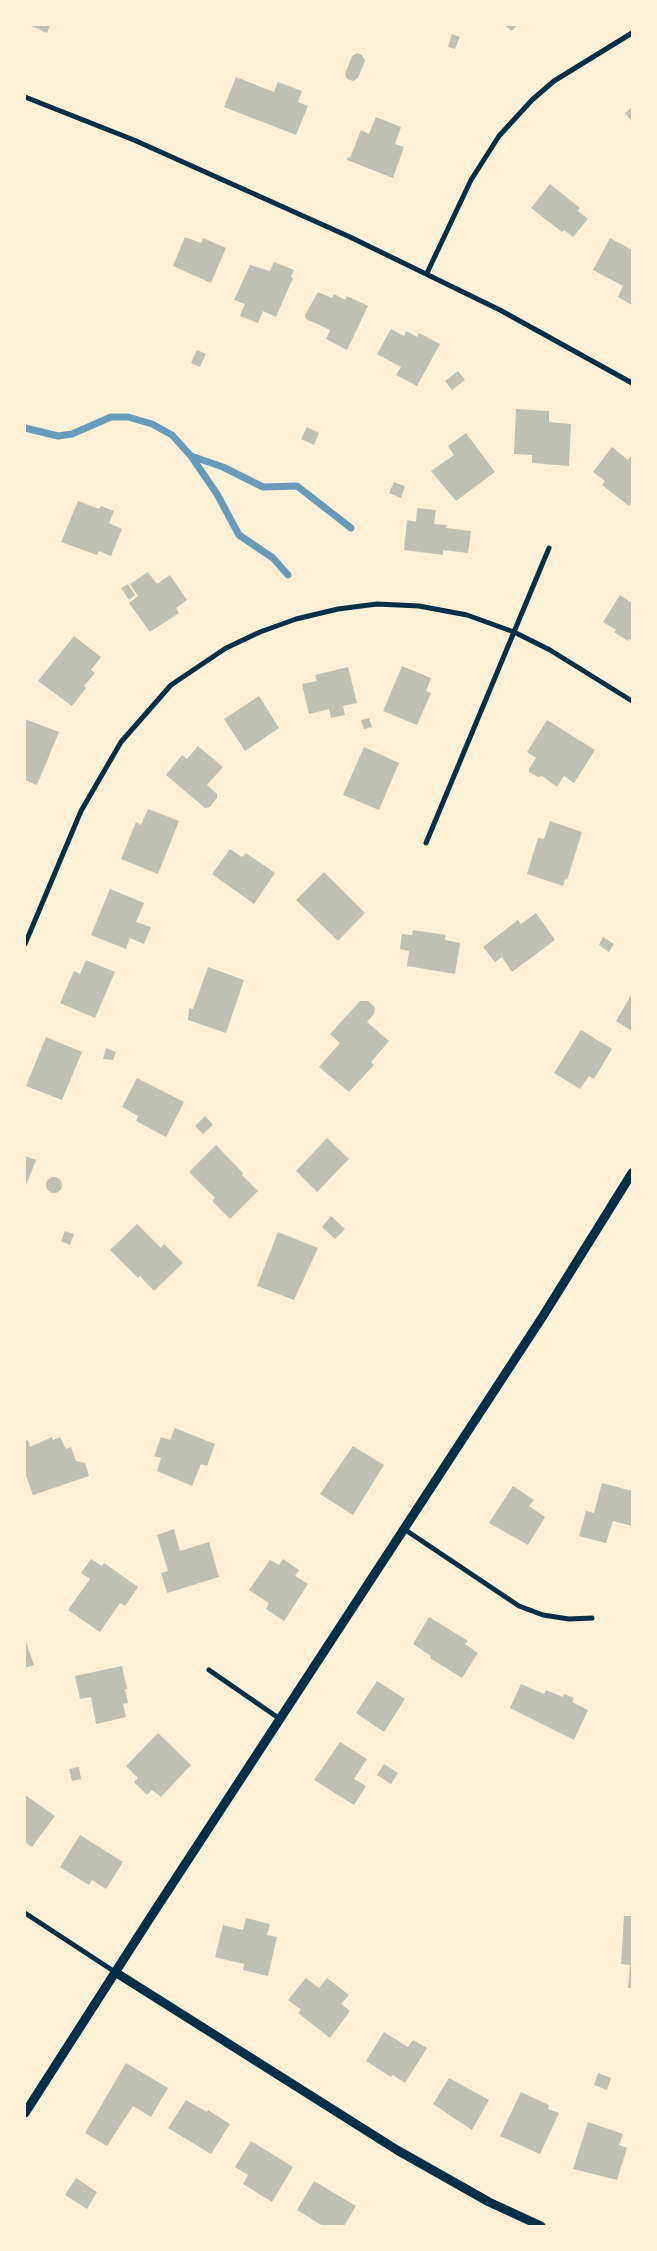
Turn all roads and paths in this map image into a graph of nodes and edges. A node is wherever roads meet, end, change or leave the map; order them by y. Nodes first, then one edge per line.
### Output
1 (632, 33) edge
2 (25, 97) edge
3 (427, 273) junction
4 (632, 382) edge
5 (549, 548) dead end
6 (514, 632) junction
7 (632, 700) edge
8 (426, 843) dead end
9 (25, 944) edge
10 (632, 1173) edge
11 (404, 1529) junction
12 (592, 1618) dead end
13 (209, 1670) dead end
14 (281, 1719) junction
15 (25, 1913) edge
16 (115, 1972) junction
17 (25, 2113) edge
18 (541, 2226) edge

1 - 3 street
2 - 3 street
3 - 4 street
5 - 6 street
6 - 7 street
6 - 8 street
6 - 9 street
10 - 11 street
11 - 12 street
11 - 14 street
13 - 14 street
14 - 16 street
15 - 16 street
16 - 17 street
16 - 18 street

